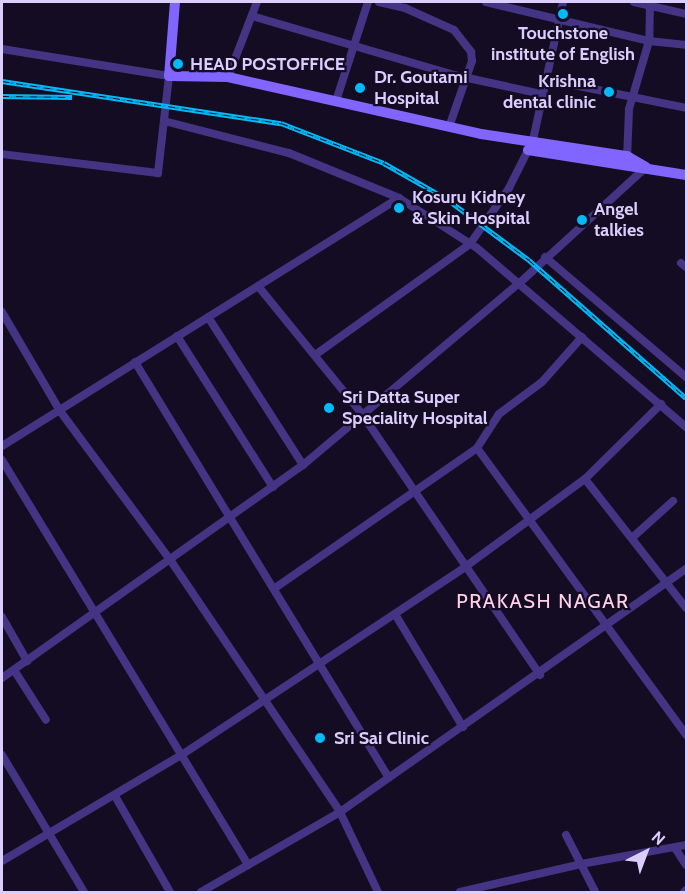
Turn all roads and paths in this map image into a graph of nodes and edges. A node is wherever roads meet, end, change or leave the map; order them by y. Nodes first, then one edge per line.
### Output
1 (175, 2) edge
2 (257, 2) edge
3 (368, 2) edge
4 (379, 2) edge
5 (486, 2) edge
6 (563, 2) edge
7 (634, 2) edge
8 (649, 3) edge
9 (407, 5) edge
10 (687, 14) edge
11 (252, 16) junction
12 (559, 17) junction
13 (649, 41) junction
14 (354, 45) junction
15 (687, 45) edge
16 (2, 49) edge
17 (466, 75) junction
18 (169, 76) junction
19 (228, 77) junction
20 (544, 79) junction
21 (541, 94) junction
22 (634, 97) junction
23 (336, 101) junction
24 (687, 108) edge
25 (164, 122) junction
26 (449, 127) junction
27 (531, 145) junction
28 (2, 154) edge
29 (627, 156) junction
30 (645, 167) junction
31 (627, 168) junction
32 (687, 175) edge
33 (399, 198) junction
34 (470, 244) junction
35 (545, 257) junction
36 (519, 283) junction
37 (258, 286) junction
38 (2, 312) edge
39 (208, 317) junction
40 (177, 336) junction
41 (582, 337) junction
42 (315, 355) junction
43 (135, 362) junction
44 (687, 377) edge
45 (661, 404) junction
46 (60, 411) junction
47 (362, 414) junction
48 (687, 427) edge
49 (2, 446) edge
50 (477, 448) junction
51 (2, 459) edge
52 (303, 465) junction
53 (585, 478) junction
54 (273, 487) junction
55 (419, 492) junction
56 (673, 501) dead end
57 (230, 520) junction
58 (530, 521) junction
59 (633, 537) junction
60 (171, 561) junction
61 (465, 567) junction
62 (687, 569) edge
63 (668, 582) junction
64 (275, 588) junction
65 (687, 608) edge
66 (97, 613) junction
67 (395, 614) junction
68 (2, 617) edge
69 (606, 626) junction
70 (27, 661) junction
71 (322, 664) junction
72 (14, 670) junction
73 (540, 675) junction
74 (2, 678) edge
75 (265, 700) junction
76 (46, 720) dead end
77 (463, 727) junction
78 (687, 735) edge
79 (183, 754) junction
80 (2, 755) edge
81 (389, 778) junction
82 (115, 796) junction
83 (340, 812) junction
84 (46, 832) junction
85 (566, 835) dead end
86 (687, 845) edge
87 (675, 848) junction
88 (2, 861) edge
89 (581, 864) junction
90 (687, 865) edge
91 (248, 866) junction
92 (84, 892) edge
93 (170, 892) edge
94 (201, 892) edge
95 (378, 892) edge
96 (460, 892) edge
97 (595, 892) edge

1 - 18 main road
2 - 11 street
3 - 14 street
4 - 9 street
5 - 12 street
6 - 12 street
7 - 8 street
8 - 10 street
8 - 13 street
9 - 17 street
11 - 14 street
11 - 19 street
12 - 13 street
12 - 20 street
13 - 15 street
13 - 22 street
14 - 17 street
14 - 23 street
16 - 18 street
17 - 21 street
17 - 26 street
18 - 19 main road
18 - 25 street
19 - 23 main road
20 - 21 street
20 - 22 street
21 - 27 street
22 - 24 street
22 - 29 street
23 - 26 main road
25 - 28 street
25 - 33 street
26 - 27 main road
27 - 29 main road
27 - 31 main road
27 - 34 street
29 - 30 main road
29 - 31 street
30 - 31 main road
30 - 32 main road
30 - 35 street
33 - 34 street
33 - 37 street
34 - 36 street
34 - 42 street
35 - 36 street
35 - 44 street
36 - 41 street
36 - 47 street
37 - 39 street
37 - 42 street
38 - 46 street
39 - 40 street
39 - 52 street
40 - 43 street
40 - 54 street
41 - 45 street
41 - 50 street
42 - 47 street
43 - 46 street
43 - 57 street
45 - 48 street
45 - 53 street
46 - 49 street
46 - 60 street
47 - 52 street
47 - 55 street
50 - 55 street
50 - 58 street
51 - 66 street
52 - 54 street
53 - 58 street
53 - 59 street
54 - 57 street
55 - 61 street
55 - 64 street
56 - 59 street
57 - 60 street
57 - 64 street
58 - 61 street
58 - 69 street
59 - 63 street
60 - 66 street
60 - 75 street
61 - 67 street
61 - 73 street
62 - 63 street
63 - 65 street
63 - 69 street
64 - 71 street
66 - 70 street
66 - 79 street
67 - 71 street
67 - 77 street
68 - 70 street
69 - 73 street
69 - 78 street
70 - 72 street
71 - 75 street
71 - 81 street
72 - 74 street
72 - 76 street
73 - 77 street
75 - 79 street
75 - 83 street
77 - 81 street
79 - 82 street
79 - 91 street
80 - 84 street
81 - 83 street
82 - 84 street
82 - 93 street
83 - 91 street
83 - 95 street
84 - 88 street
84 - 92 street
85 - 89 street
86 - 87 street
87 - 89 street
87 - 90 street
89 - 96 street
89 - 97 street
91 - 94 street

